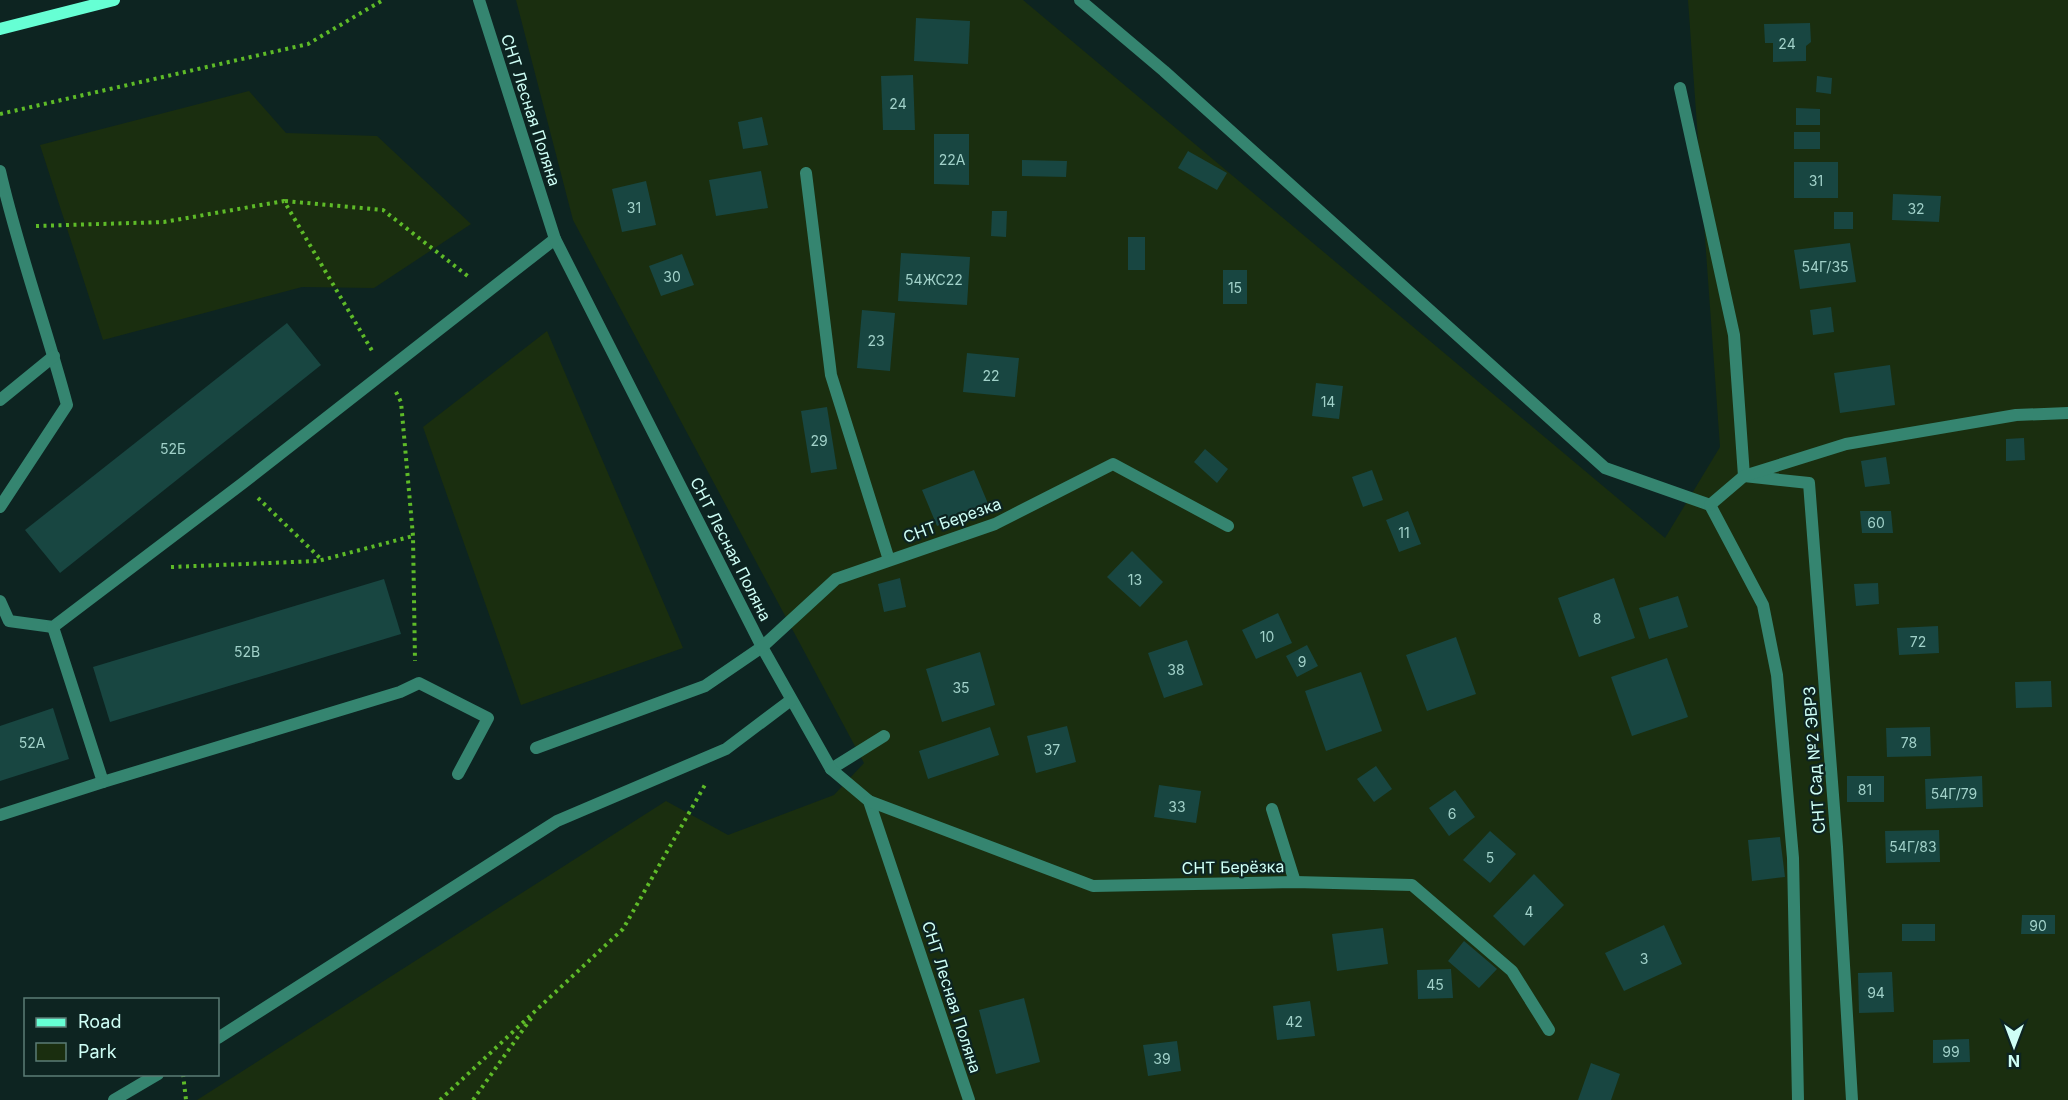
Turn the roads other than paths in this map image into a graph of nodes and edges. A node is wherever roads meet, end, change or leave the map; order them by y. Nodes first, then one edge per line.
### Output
1 (114, 0) edge
2 (479, 0) edge
3 (1080, 0) edge
4 (0, 29) edge
5 (1680, 88) dead end
6 (0, 171) edge
7 (806, 173) dead end
8 (555, 239) junction
9 (54, 356) junction
10 (0, 400) edge
11 (2068, 413) edge
12 (1744, 476) junction
13 (1710, 505) junction
14 (0, 507) edge
15 (1228, 526) dead end
16 (890, 560) junction
17 (0, 601) edge
18 (53, 627) junction
19 (762, 647) junction
20 (791, 700) junction
21 (884, 736) dead end
22 (536, 748) dead end
23 (831, 769) junction
24 (458, 774) dead end
25 (103, 782) junction
26 (869, 801) junction
27 (1272, 809) dead end
28 (0, 815) edge
29 (1295, 882) junction
30 (1550, 1030) dead end
31 (219, 1037) edge
32 (155, 1076) edge
33 (114, 1100) edge
34 (969, 1100) edge
35 (1798, 1100) edge
36 (1851, 1100) edge

1 - 4 main road
2 - 8 street, СНТ Лесная Поляна
3 - 13 street
5 - 12 street
6 - 9 street
7 - 16 street
8 - 18 street
8 - 19 street, СНТ Лесная Поляна
9 - 10 street
9 - 14 street
11 - 12 street
12 - 13 street
12 - 36 street, СНТ Сад №2 ЭВРЗ
13 - 35 street
15 - 16 street, СНТ Березка
16 - 19 street, СНТ Березка
17 - 18 street
18 - 25 street
19 - 20 street, СНТ Лесная Поляна
19 - 22 street, СНТ Березка
20 - 23 street, СНТ Лесная Поляна
20 - 31 street
21 - 23 street
23 - 26 street, СНТ Лесная Поляна
24 - 25 street
25 - 28 street
26 - 29 street, СНТ Берёзка
26 - 34 street, СНТ Лесная Поляна
27 - 29 street
29 - 30 street, СНТ Берёзка
32 - 33 street

